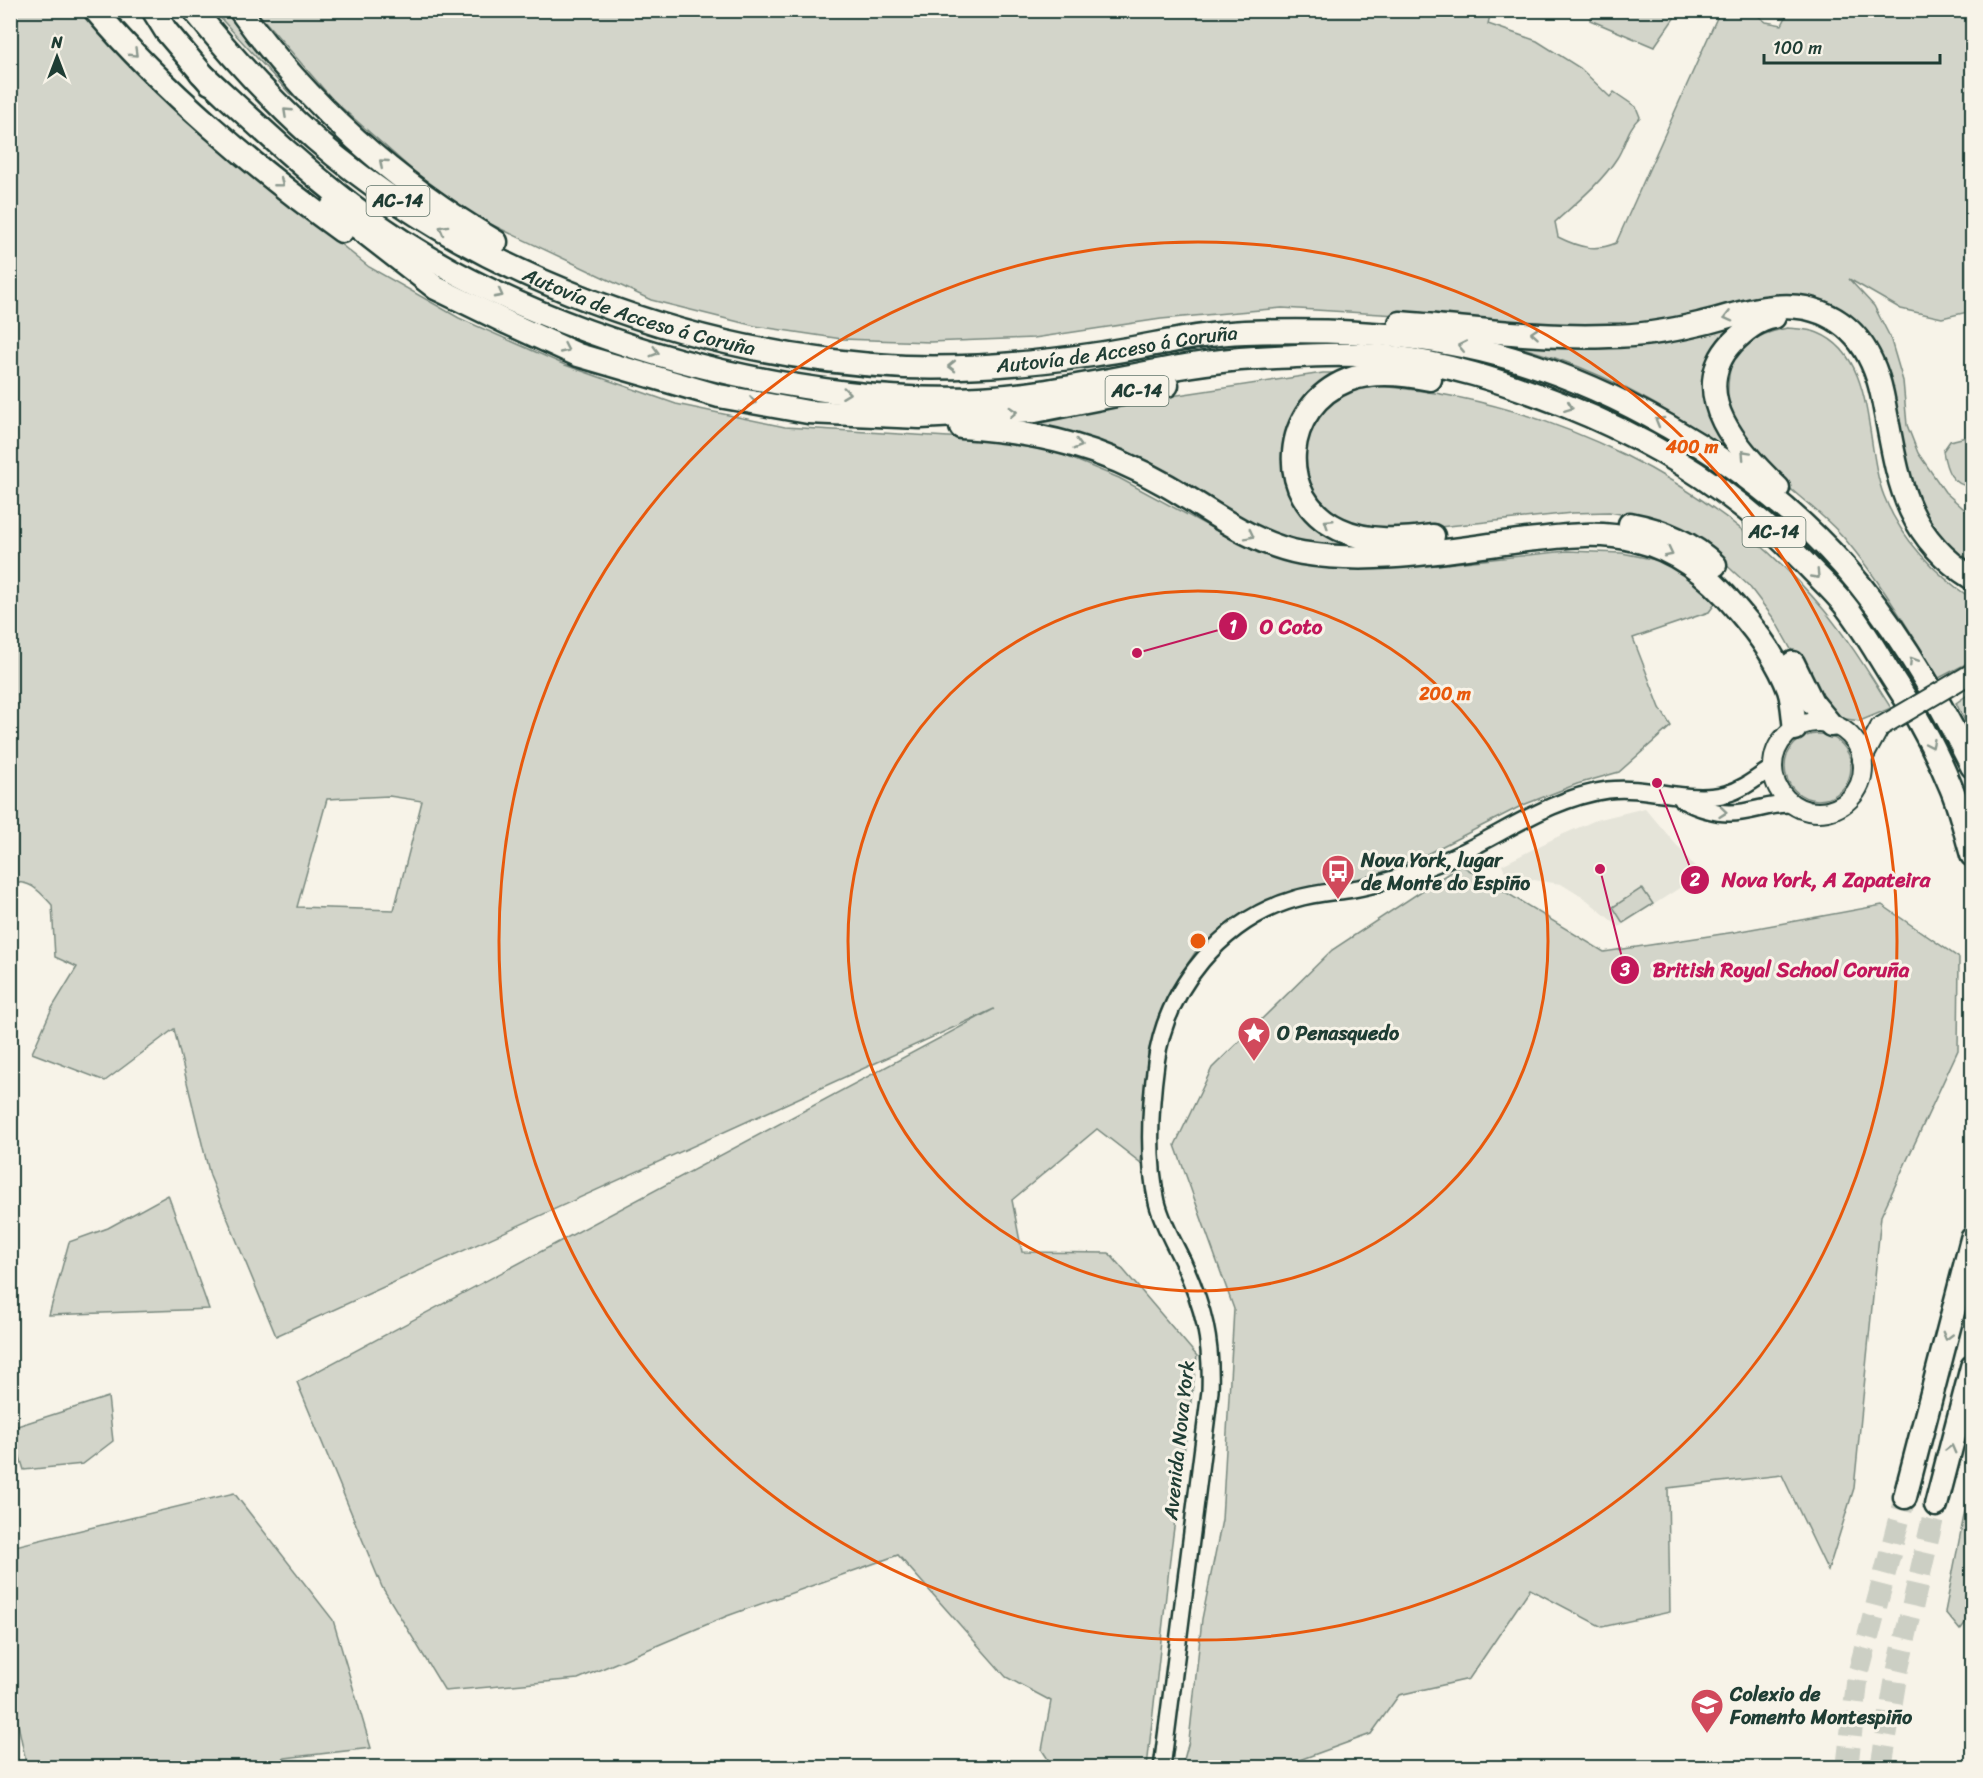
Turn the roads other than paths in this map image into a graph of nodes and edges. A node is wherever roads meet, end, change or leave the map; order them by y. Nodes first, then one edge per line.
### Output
1 (94, 10) edge
2 (153, 10) edge
3 (194, 10) edge
4 (240, 10) edge
5 (201, 72) junction
6 (436, 288) junction
7 (648, 323) junction
8 (1239, 333) junction
9 (1466, 372) junction
10 (1538, 395) junction
11 (808, 412) junction
12 (1972, 578) edge
13 (1972, 589) edge
14 (1890, 625) junction
15 (1972, 673) edge
16 (1880, 727) junction
17 (1795, 729) junction
18 (1839, 730) junction
19 (1862, 760) junction
20 (1972, 766) edge
21 (1773, 767) junction
22 (1669, 793) junction
23 (1791, 804) junction
24 (1972, 855) edge
25 (1972, 1239) edge
26 (1972, 1367) edge
27 (1905, 1497) tunnel mouth
28 (1936, 1505) tunnel mouth
29 (1162, 1767) edge

1 -> 6 highway
2 - 5 highway, Autovía de Acceso á Coruña / AC-14
7 -> 3 highway, Autovía de Acceso á Coruña / AC-14
7 -> 4 highway
5 - 6 highway, Autovía de Acceso á Coruña / AC-14
5 -> 9 highway, Autovía de Acceso á Coruña / AC-14
6 -> 11 highway, Autovía de Acceso á Coruña / AC-14
8 -> 7 highway, Autovía de Acceso á Coruña / AC-14
12 -> 8 highway
14 -> 8 highway, Autovía de Acceso á Coruña / AC-14
9 - 10 highway, Autovía de Acceso á Coruña / AC-14
11 -> 9 highway, Autovía de Acceso á Coruña / AC-14
18 -> 10 highway
10 -> 24 highway, Autovía de Acceso á Coruña / AC-14
11 -> 17 highway
14 -> 13 highway
20 -> 14 highway, Autovía de Acceso á Coruña / AC-14
15 - 16 main road, bridge
16 - 18 main road
16 - 19 main road
17 - 18 main road
17 - 21 main road
18 - 19 main road
19 - 23 main road
21 - 22 street, Avenida Nova York
21 - 23 main road
22 -> 23 street, Avenida Nova York
22 - 29 street, Avenida Nova York
25 -> 27 highway
28 -> 26 highway

